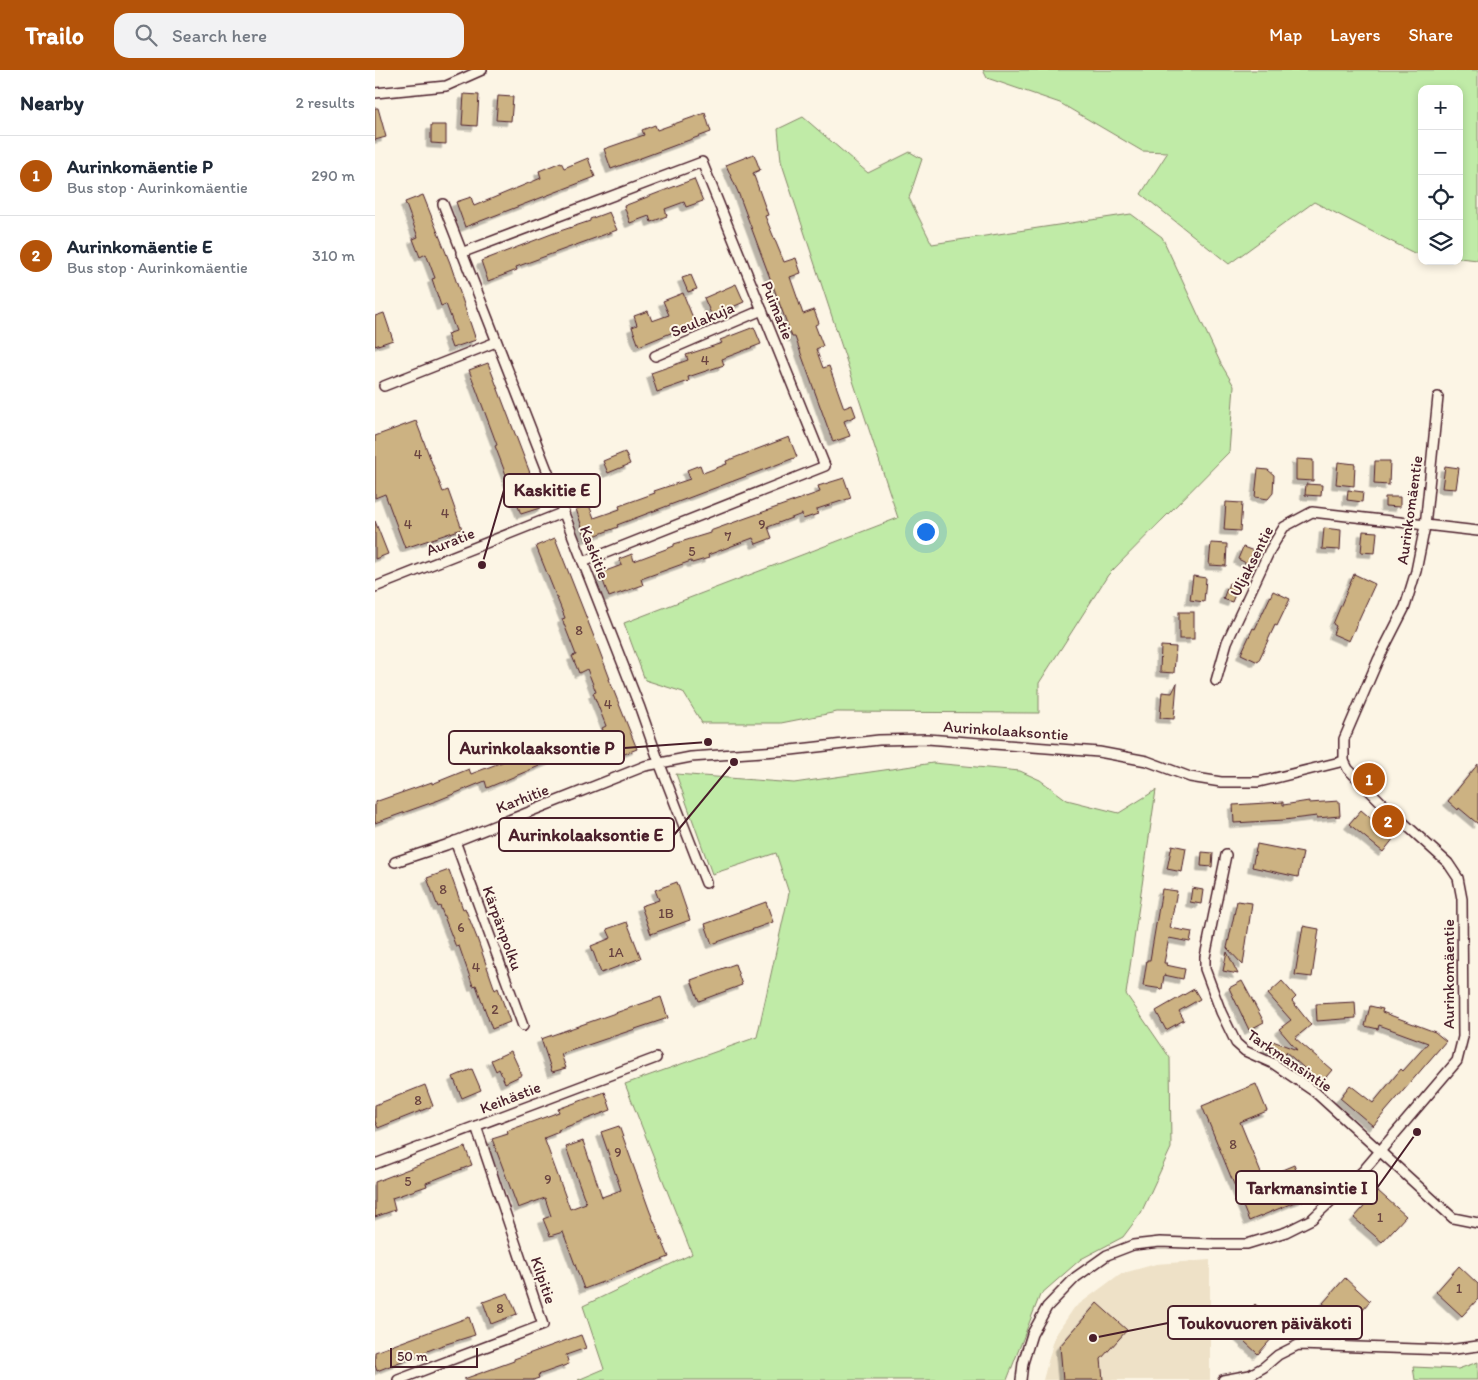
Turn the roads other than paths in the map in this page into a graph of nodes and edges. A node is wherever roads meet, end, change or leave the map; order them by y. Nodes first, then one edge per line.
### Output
1 (482, 70) edge
2 (375, 93) edge
3 (443, 204) dead end
4 (461, 253) junction
5 (762, 310) junction
6 (496, 342) junction
7 (655, 356) dead end
8 (384, 386) dead end
9 (1438, 397) dead end
10 (564, 512) junction
11 (1425, 526) junction
12 (1478, 530) edge
13 (583, 562) junction
14 (375, 587) edge
15 (1216, 680) dead end
16 (1344, 761) junction
17 (659, 762) junction
18 (455, 841) junction
19 (1226, 855) dead end
20 (395, 862) dead end
21 (706, 883) dead end
22 (523, 1026) dead end
23 (657, 1058) dead end
24 (476, 1126) junction
25 (1379, 1151) junction
26 (375, 1164) edge
27 (1478, 1223) edge
28 (1478, 1346) edge
29 (398, 1380) edge
30 (1021, 1380) edge
31 (1223, 1380) edge

1 - 2 street
3 - 4 street, Kaskitie
4 - 5 street, Puimatie
4 - 6 street, Kaskitie
5 - 7 street, Seulakuja
5 - 13 street, Puimatie
6 - 8 street
6 - 10 street, Kaskitie
9 - 11 street, Aurinkomäentie
10 - 13 street, Kaskitie
10 - 14 street, Auratie
11 - 12 street, Uljaksentie
11 - 15 street, Uljaksentie
11 - 16 street, Aurinkomäentie
13 - 17 street, Kaskitie
16 - 17 street, Aurinkolaaksontie
16 - 25 street, Aurinkomäentie
17 - 18 street, Karhitie
17 - 21 street, Kaskitie
18 - 20 street, Karhitie
18 - 22 street, Kärpänpolku
19 - 25 street, Tarkmansintie
23 - 24 street, Keihästie
24 - 26 street, Keihästie
24 - 29 street, Kilpitie
25 - 27 street, Tarkmansintie
25 - 30 street, Aurinkomäentie
28 - 31 street

